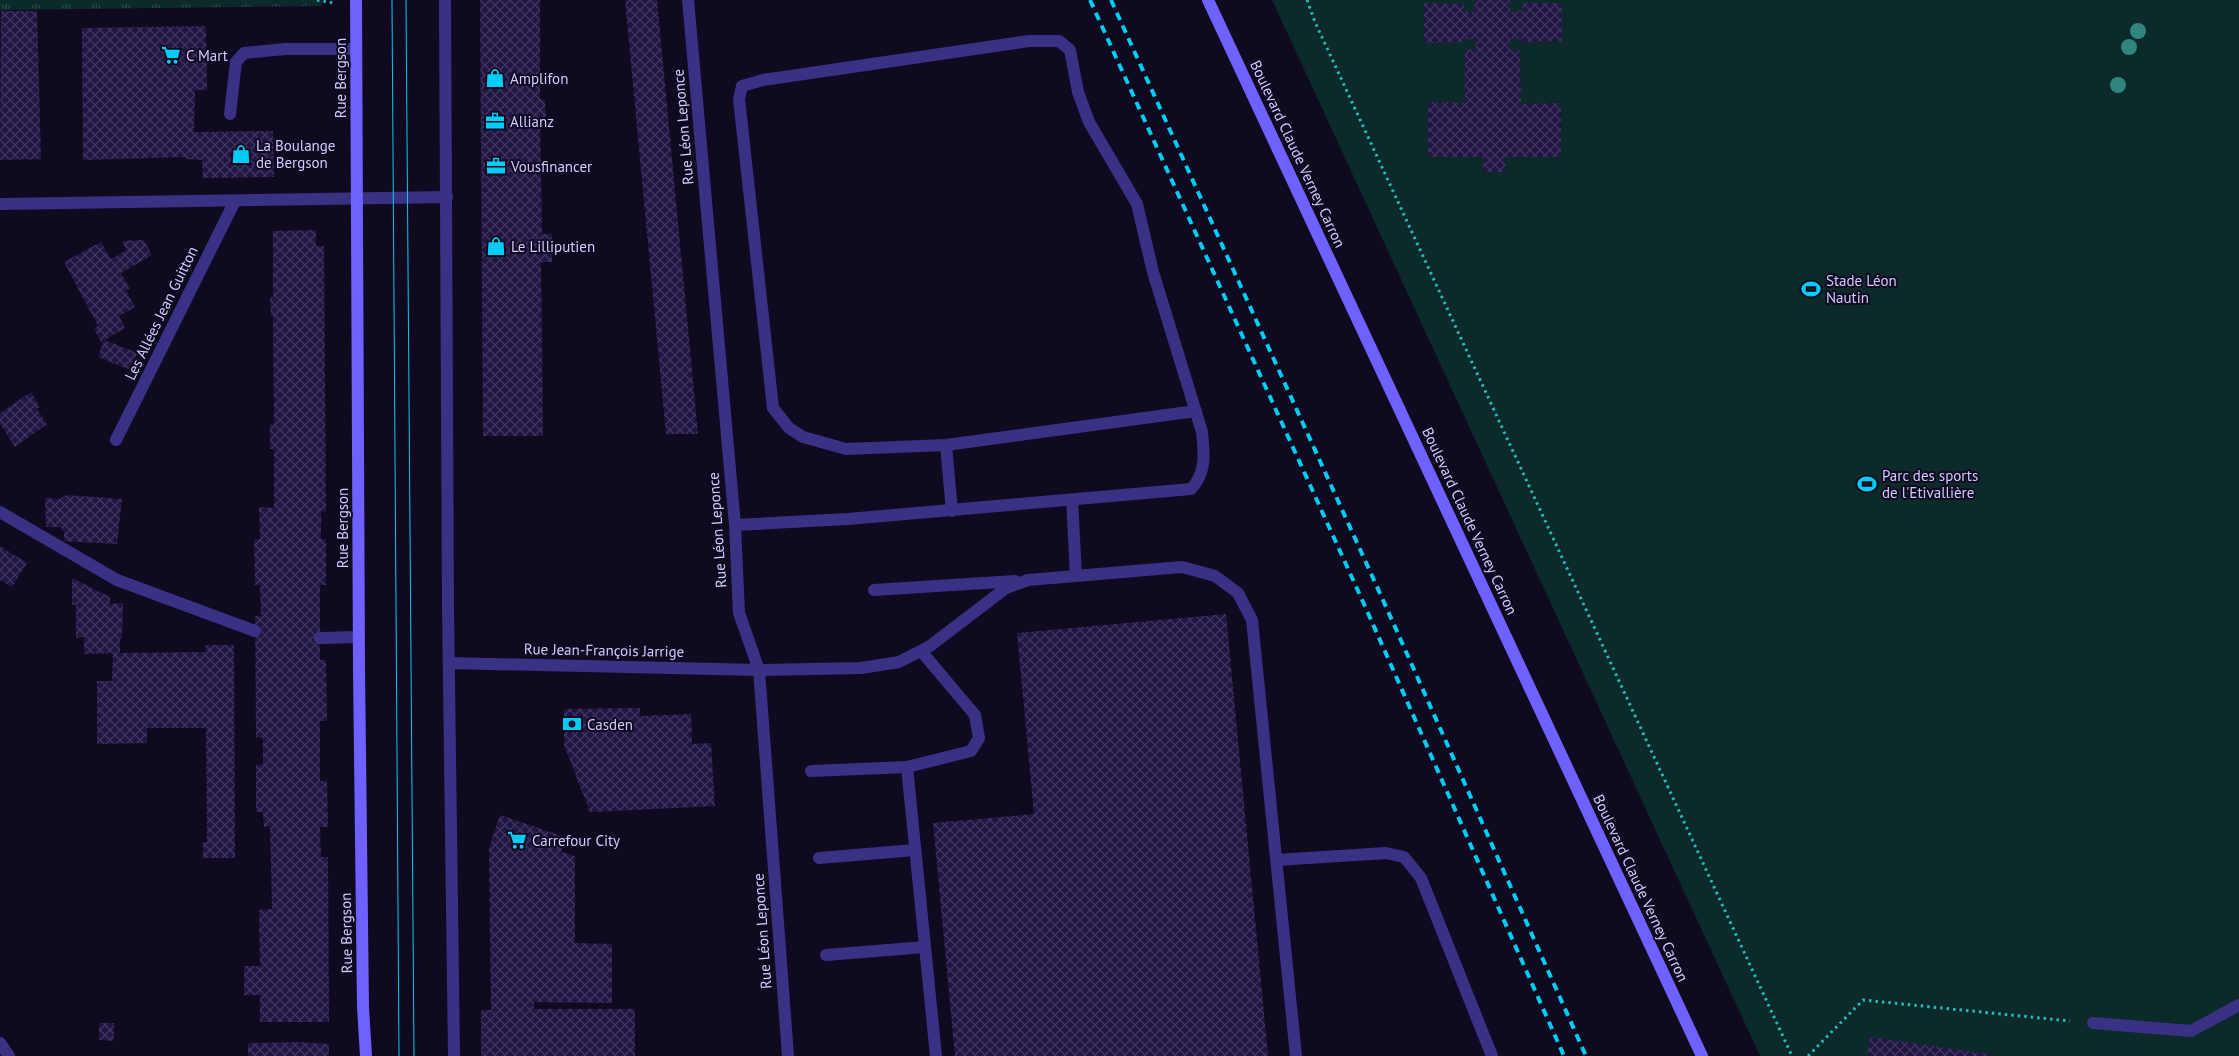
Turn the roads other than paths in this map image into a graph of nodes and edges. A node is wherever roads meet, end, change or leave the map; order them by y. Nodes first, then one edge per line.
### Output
1 (356, 0) edge
2 (445, 0) edge
3 (688, 0) edge
4 (1208, 0) edge
5 (356, 49) junction
6 (230, 114) dead end
7 (447, 197) junction
8 (357, 199) junction
9 (235, 201) junction
10 (0, 204) edge
11 (1196, 411) junction
12 (116, 440) dead end
13 (946, 445) junction
14 (1072, 500) junction
15 (952, 511) junction
16 (0, 512) edge
17 (735, 525) junction
18 (1076, 576) junction
19 (1028, 580) junction
20 (874, 590) dead end
21 (255, 631) dead end
22 (359, 636) junction
23 (320, 638) dead end
24 (920, 652) junction
25 (449, 663) junction
26 (759, 670) junction
27 (907, 767) junction
28 (811, 771) dead end
29 (915, 850) junction
30 (819, 858) dead end
31 (1276, 860) junction
32 (925, 947) junction
33 (826, 954) dead end
34 (2239, 1005) edge
35 (2092, 1023) road end
36 (0, 1043) edge
37 (9, 1056) edge
38 (366, 1056) edge
39 (454, 1056) edge
40 (788, 1056) edge
41 (936, 1056) edge
42 (1296, 1056) edge
43 (1492, 1056) edge
44 (1702, 1056) edge

1 - 5 main road, Rue Bergson
2 - 7 street
3 - 17 street, Rue Léon Leponce
4 - 44 main road, Boulevard Claude Verney Carron
5 - 6 street
5 - 8 main road, Rue Bergson
7 - 8 street
7 - 25 street
8 - 9 street
8 - 22 main road, Rue Bergson
9 - 10 street
9 - 12 street, Les Allées Jean Guitton
11 - 13 street
11 - 13 street
11 - 14 street
13 - 15 street
14 - 15 street
14 - 18 street
15 - 17 street
16 - 21 street
17 - 26 street, Rue Léon Leponce
18 - 19 street
18 - 31 street
19 - 20 street
19 - 24 street, Rue Jean-François Jarrige
22 - 23 street
22 - 38 main road, Rue Bergson
24 - 26 street, Rue Jean-François Jarrige
24 - 27 street
25 - 26 street, Rue Jean-François Jarrige
25 - 39 street
26 - 40 street, Rue Léon Leponce
27 - 28 street
27 - 29 street
29 - 30 street
29 - 32 street
31 - 42 street
31 - 43 street
32 - 33 street
32 - 41 street
34 - 35 street
36 - 37 street

